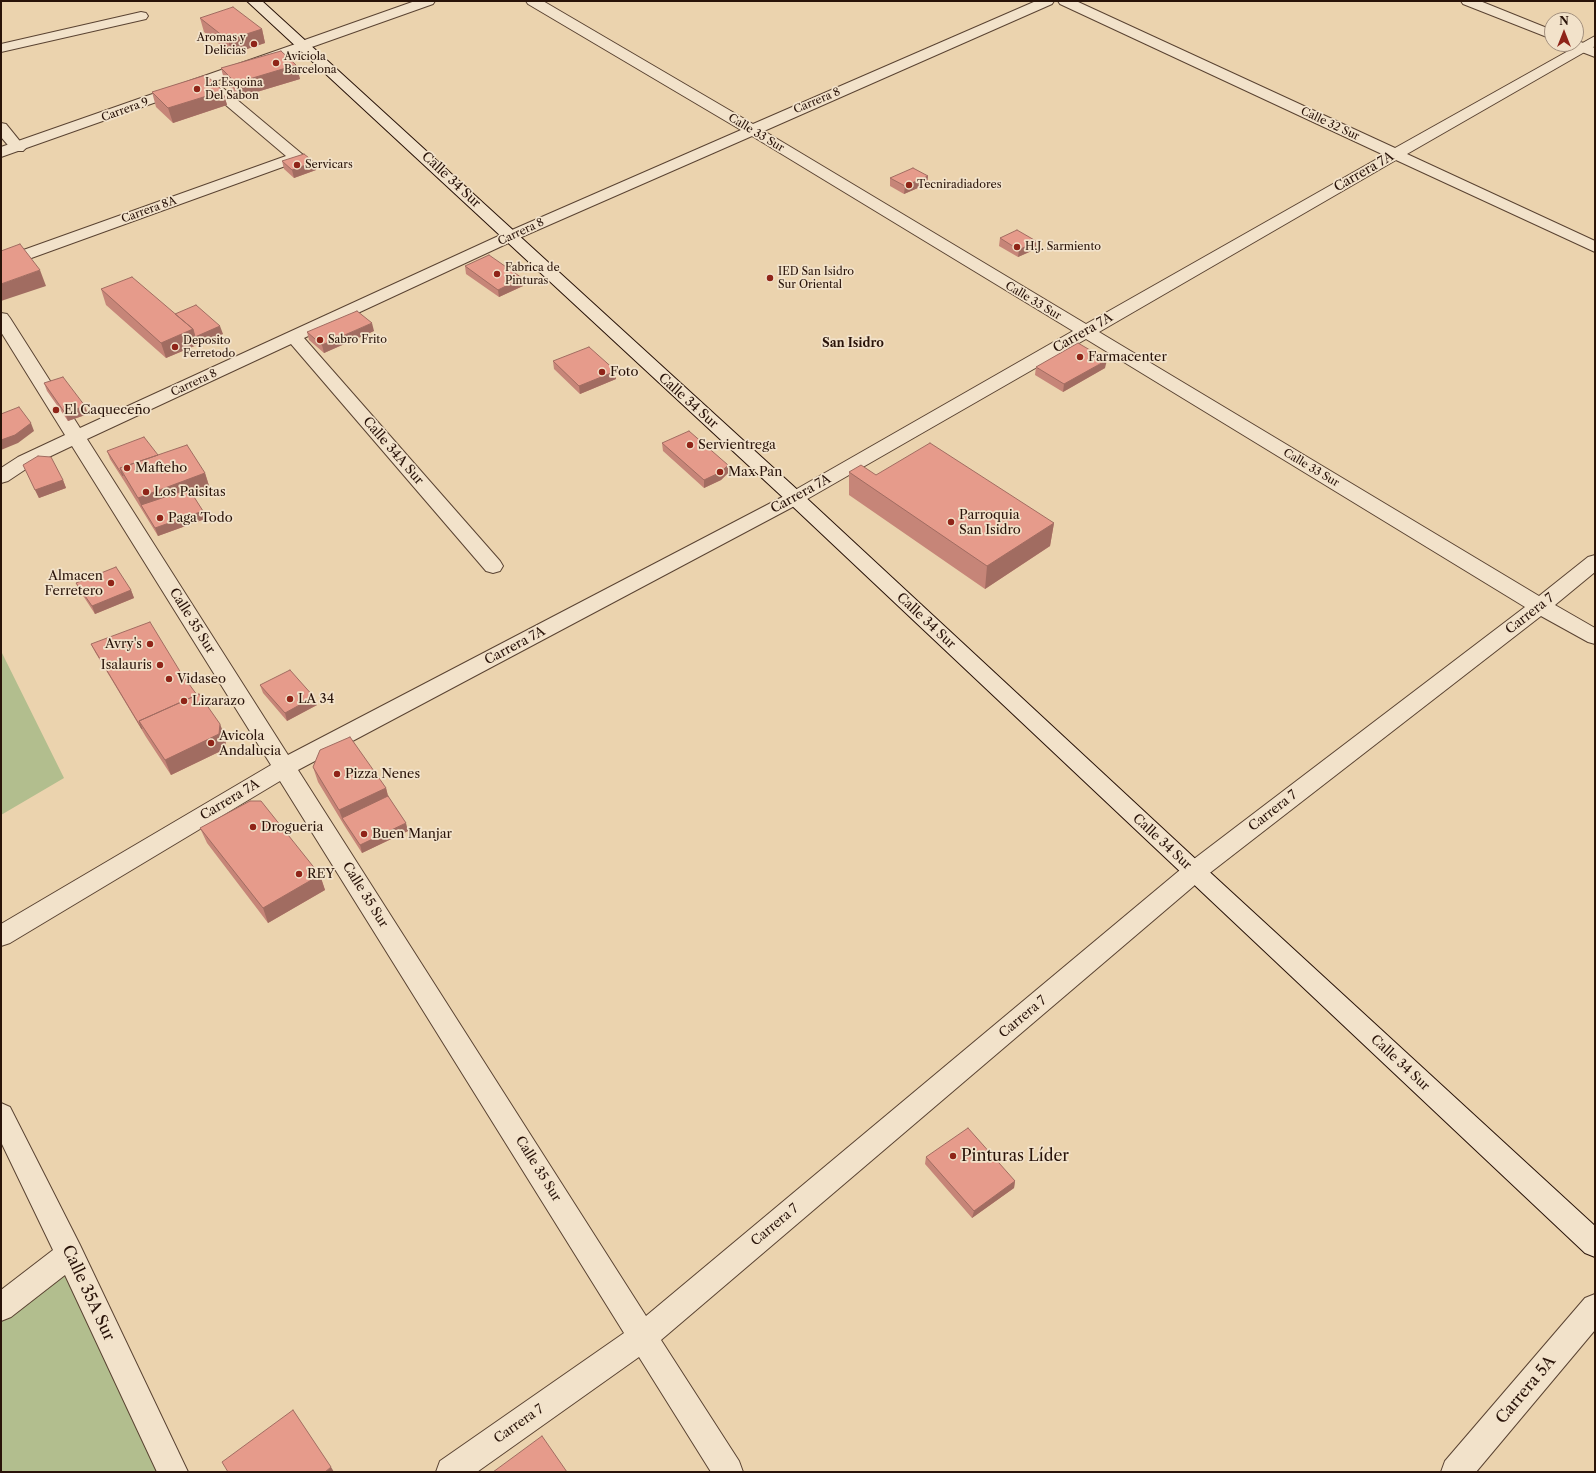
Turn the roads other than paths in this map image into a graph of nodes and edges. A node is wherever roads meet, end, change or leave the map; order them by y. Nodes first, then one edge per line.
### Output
1 (254, 1) edge
2 (428, 1) edge
3 (533, 1) edge
4 (1047, 1) edge
5 (1065, 1) edge
6 (1468, 1) edge
7 (141, 16) dead end
8 (1544, 32) edge
9 (304, 45) junction
10 (1586, 46) edge
11 (1, 48) edge
12 (206, 81) junction
13 (1, 127) edge
14 (751, 129) junction
15 (18, 148) junction
16 (1, 152) edge
17 (1395, 154) junction
18 (511, 236) junction
19 (1595, 247) edge
20 (1, 264) edge
21 (1, 318) edge
22 (1085, 332) junction
23 (293, 336) junction
24 (76, 437) junction
25 (1, 477) edge
26 (795, 498) junction
27 (1595, 562) edge
28 (493, 566) dead end
29 (1540, 606) junction
30 (1595, 637) edge
31 (285, 768) junction
32 (1194, 872) junction
33 (1, 936) edge
34 (1, 1115) edge
35 (1595, 1244) edge
36 (70, 1254) junction
37 (1, 1307) edge
38 (1595, 1308) edge
39 (644, 1336) junction
40 (173, 1472) edge
41 (451, 1472) edge
42 (728, 1472) edge
43 (1456, 1472) edge

1 - 9 street, Calle 34 Sur
2 - 9 street, Carrera 9
3 - 14 street, Calle 33 Sur
4 - 14 street, Carrera 8
5 - 17 street, Calle 32 Sur
6 - 8 street
7 - 11 street
9 - 12 street, Carrera 9
9 - 18 street, Calle 34 Sur
10 - 17 street, Carrera 7A
12 - 15 street, Carrera 9
12 - 20 street, Carrera 8A
13 - 15 street
14 - 18 street, Carrera 8
14 - 22 street, Calle 33 Sur
15 - 16 street, Carrera 9
17 - 19 street, Calle 32 Sur
17 - 22 street, Carrera 7A
18 - 23 street, Carrera 8
18 - 26 street, Calle 34 Sur
21 - 24 street, Calle 35 Sur
22 - 26 street, Carrera 7A
22 - 29 street, Calle 33 Sur
23 - 24 street, Carrera 8
23 - 28 street, Calle 34A Sur
24 - 25 street, Carrera 8
24 - 31 street, Calle 35 Sur
26 - 31 street, Carrera 7A
26 - 32 street, Calle 34 Sur
27 - 29 street, Carrera 7
29 - 30 street, Calle 33 Sur
29 - 32 street, Carrera 7
31 - 33 street, Carrera 7A
31 - 39 street, Calle 35 Sur
32 - 35 street, Calle 34 Sur
32 - 39 street, Carrera 7
34 - 36 street, Calle 35A Sur
36 - 37 street
36 - 40 street, Calle 35A Sur
38 - 43 street, Carrera 5A
39 - 41 street, Carrera 7
39 - 42 street, Calle 35 Sur

